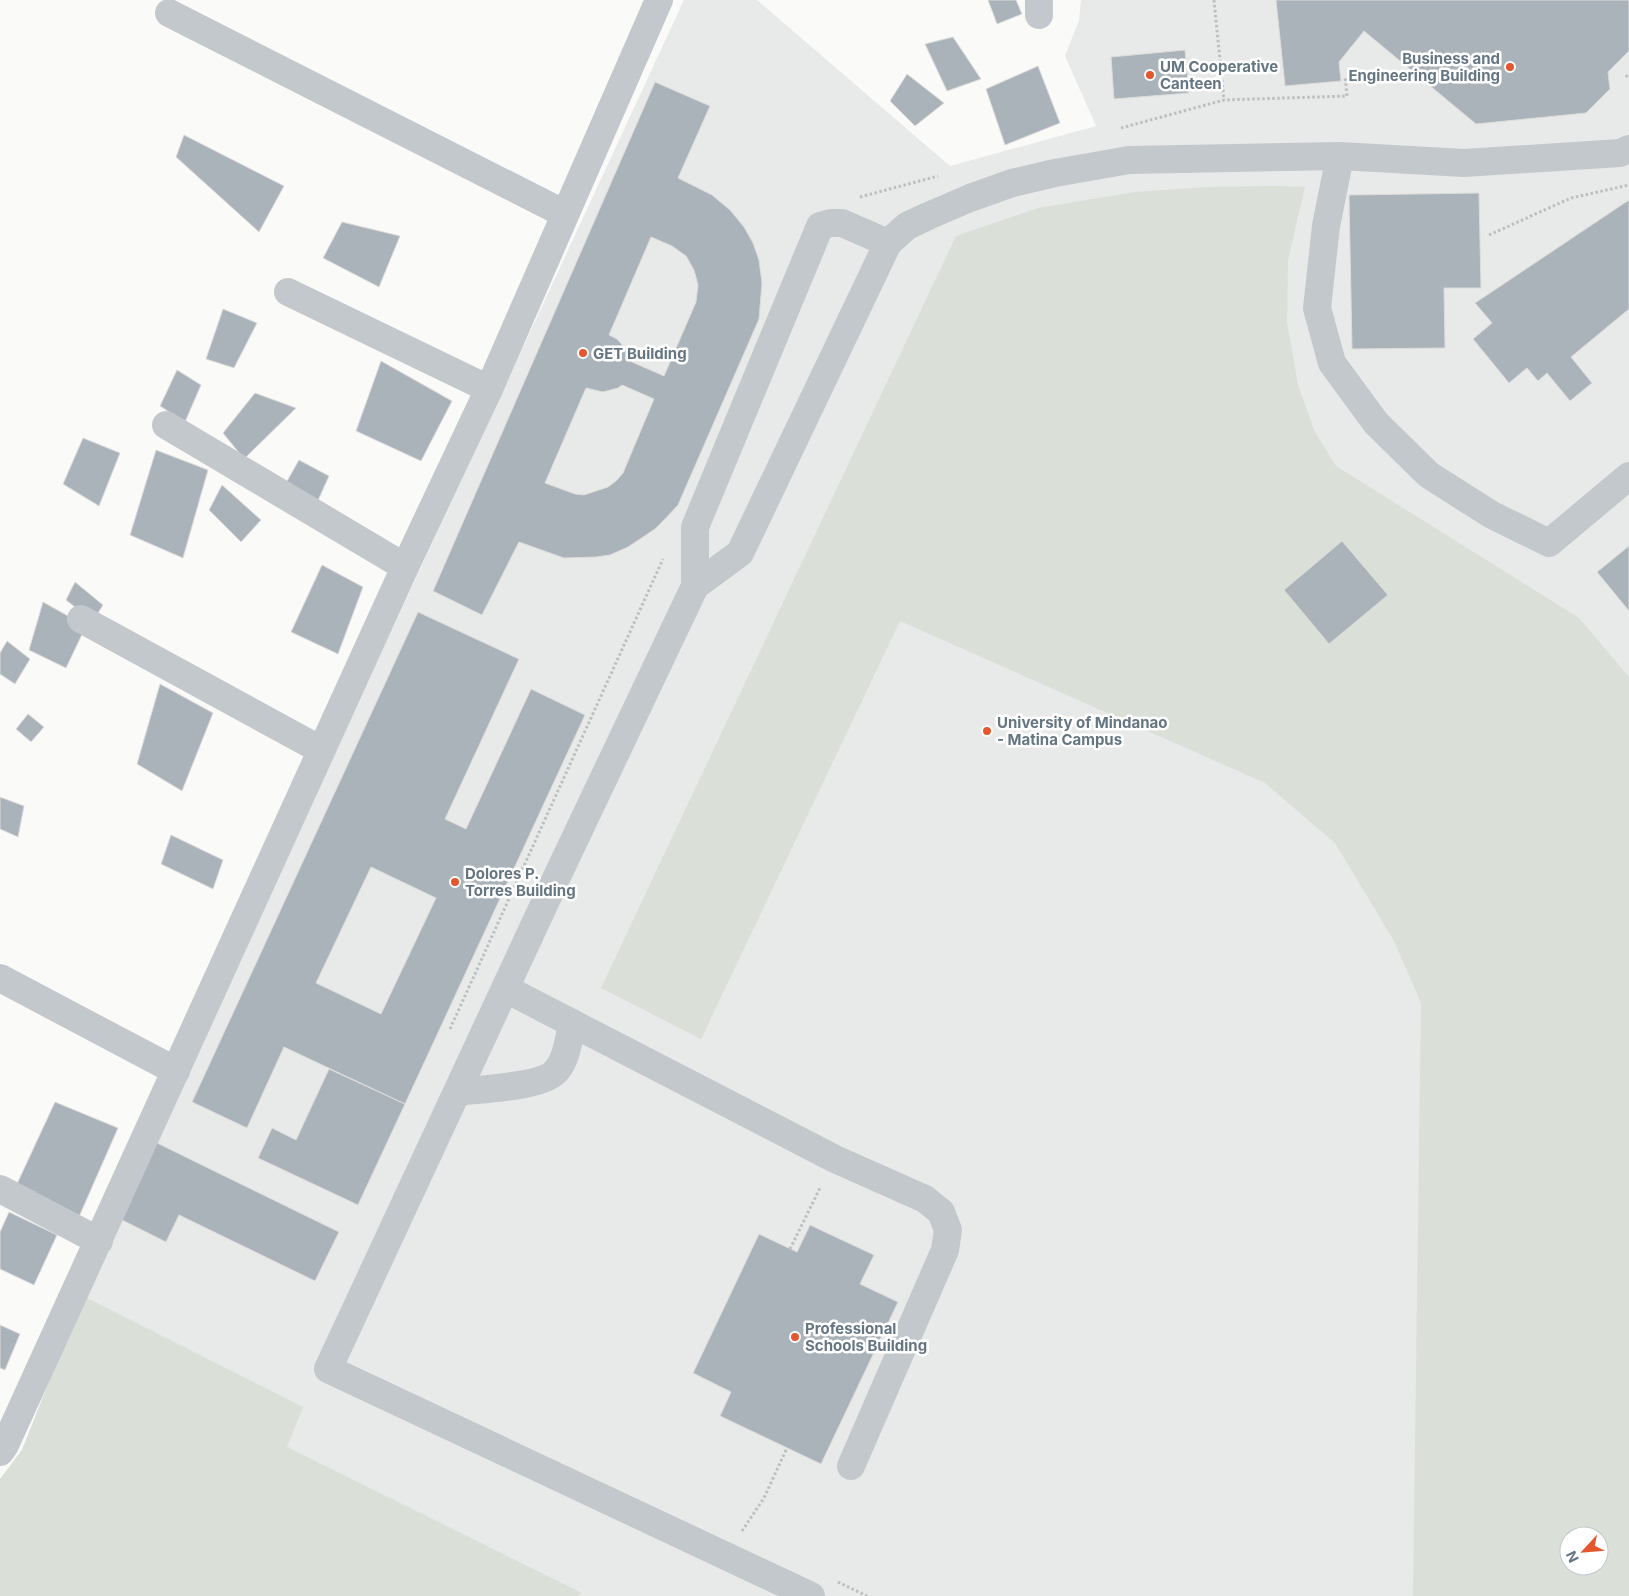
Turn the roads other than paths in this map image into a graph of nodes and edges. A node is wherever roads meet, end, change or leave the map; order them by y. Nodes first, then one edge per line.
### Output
1 (659, 0) edge
2 (169, 13) dead end
3 (1629, 149) edge
4 (1340, 156) junction
5 (565, 214) junction
6 (888, 243) junction
7 (288, 292) dead end
8 (489, 390) junction
9 (166, 425) dead end
10 (1629, 476) edge
11 (404, 567) junction
12 (695, 586) junction
13 (81, 619) dead end
14 (321, 750) junction
15 (0, 978) edge
16 (506, 989) junction
17 (572, 1023) junction
18 (176, 1071) junction
19 (458, 1092) junction
20 (0, 1189) edge
21 (99, 1241) junction
22 (0, 1452) edge
23 (851, 1466) dead end
24 (811, 1596) edge

1 - 5 street
2 - 5 street
3 - 4 street
4 - 6 street
4 - 10 street
5 - 8 street
6 - 12 street
6 - 12 street
7 - 8 street
8 - 11 street
9 - 11 street
11 - 14 street
12 - 16 street
13 - 14 street
14 - 18 street
15 - 18 street
16 - 17 street
16 - 19 street
17 - 19 street
17 - 23 street
18 - 21 street
19 - 24 street
20 - 21 street
21 - 22 street

